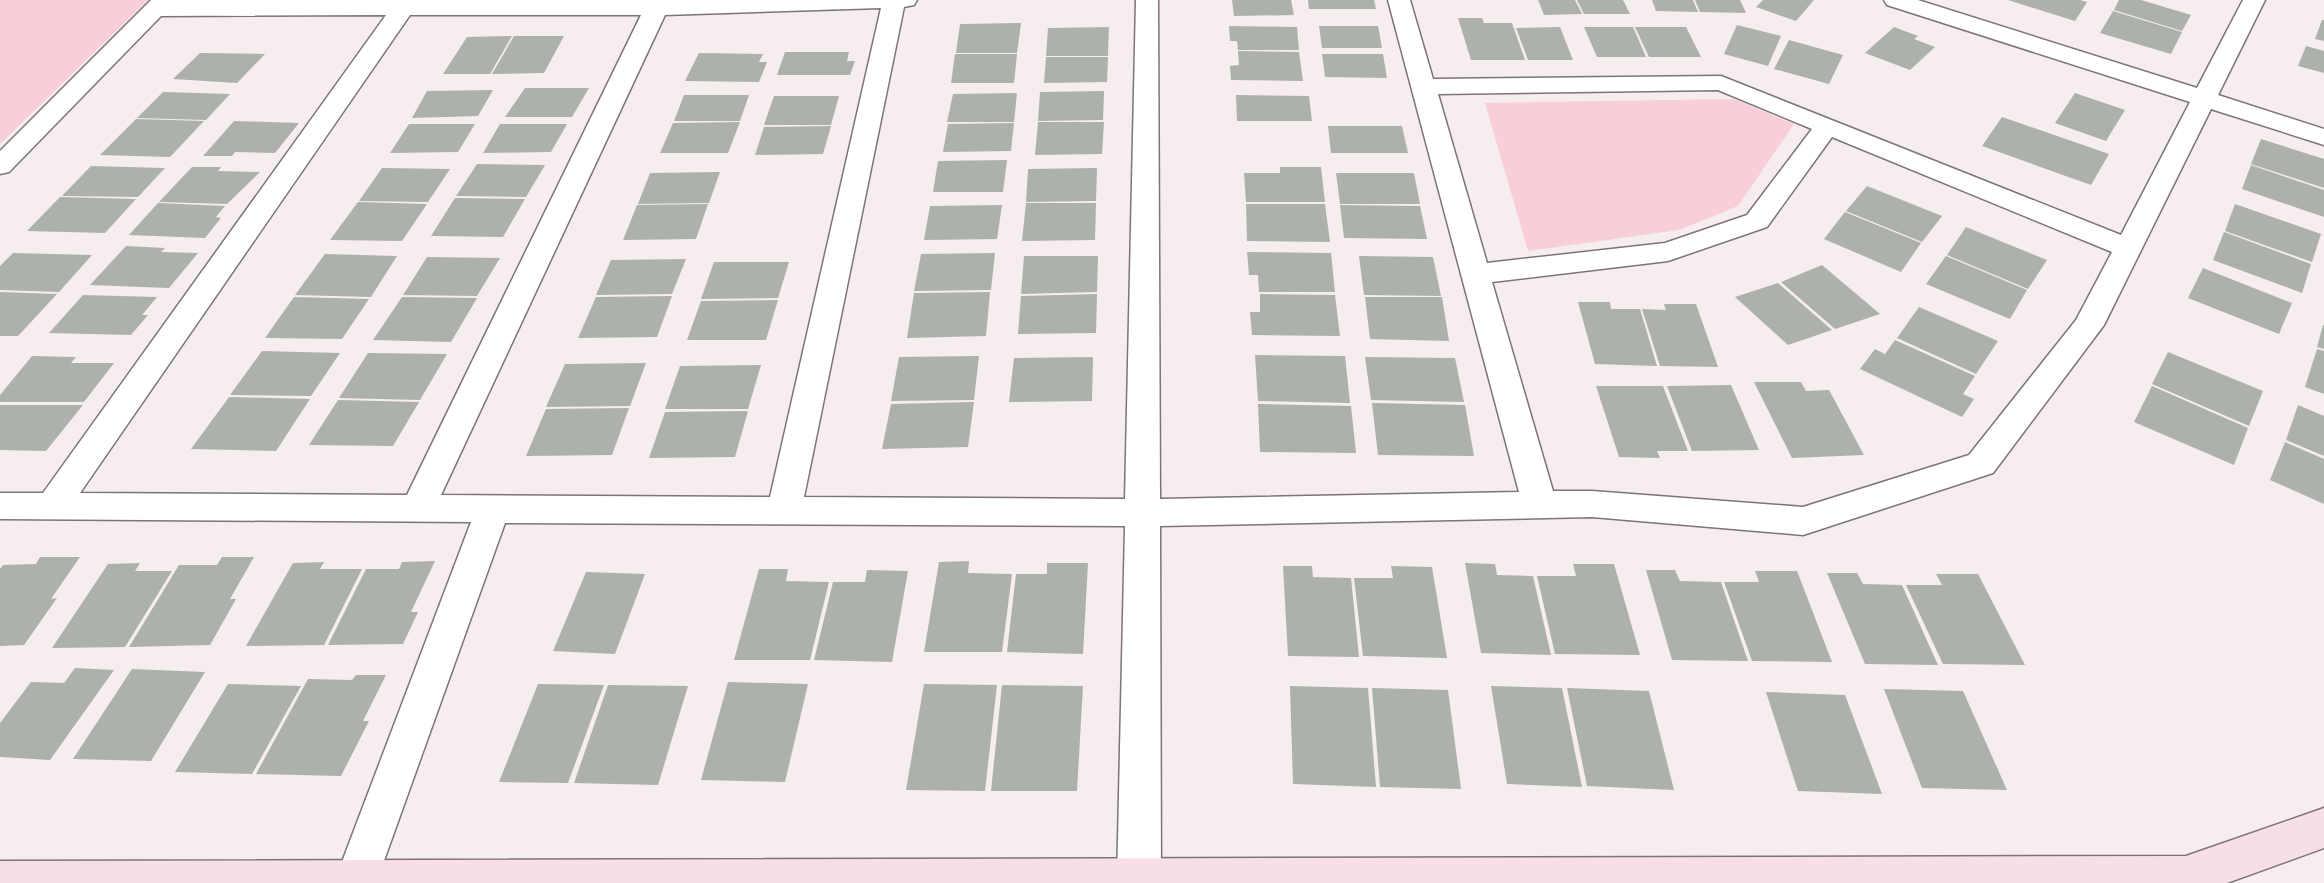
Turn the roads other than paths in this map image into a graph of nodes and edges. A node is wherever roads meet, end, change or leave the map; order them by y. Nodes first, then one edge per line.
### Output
1 (894, 0) edge
2 (906, 0) edge
3 (1147, 0) edge
4 (1398, 0) edge
5 (1895, 0) edge
6 (2254, 0) edge
7 (159, 4) edge
8 (405, 4) edge
9 (658, 4) edge
10 (1934, 5) edge
11 (1423, 87) junction
12 (2204, 100) junction
13 (1827, 126) junction
14 (2324, 136) edge
15 (0, 166) edge
16 (2128, 248) junction
17 (1476, 274) junction
18 (1540, 505) junction
19 (0, 506) edge
20 (52, 507) junction
21 (417, 508) junction
22 (494, 509) junction
23 (784, 510) junction
24 (1142, 513) junction
25 (2324, 828) edge
26 (355, 881) junction
27 (1139, 881) edge
28 (0, 882) edge

1 - 2 street
1 - 9 street
1 - 23 street
3 - 24 street
4 - 11 street
5 - 10 street
6 - 12 street
7 - 8 street
7 - 15 street
8 - 9 street
8 - 20 street
9 - 21 street
10 - 12 street
11 - 13 street
11 - 17 street
12 - 14 street
12 - 16 street
13 - 16 street
13 - 17 street
16 - 18 street
17 - 18 street
18 - 24 street
19 - 20 street
20 - 21 street
21 - 22 street
22 - 23 street
22 - 26 street
23 - 24 street
24 - 27 street
25 - 27 street
26 - 27 street
26 - 28 street

